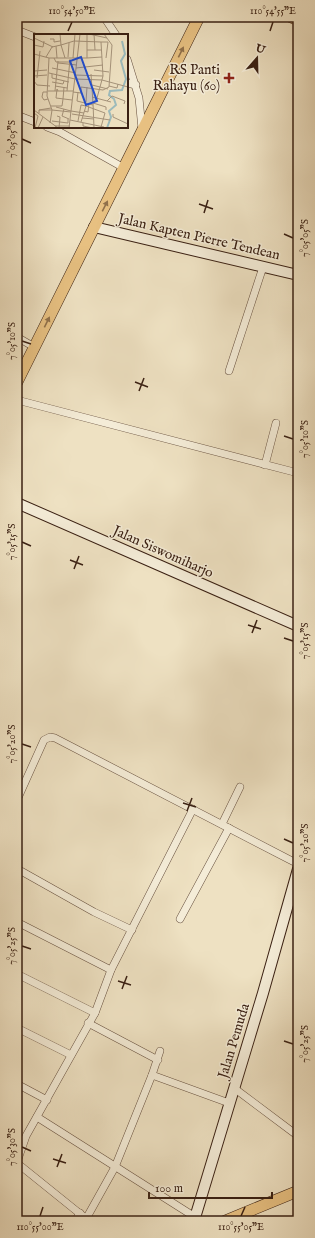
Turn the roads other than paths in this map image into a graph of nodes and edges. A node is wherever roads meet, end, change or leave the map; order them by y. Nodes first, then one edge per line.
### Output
1 (104, 17) edge
2 (199, 17) edge
3 (291, 17) edge
4 (298, 19) edge
5 (17, 30) edge
6 (115, 34) edge
7 (34, 37) edge
8 (128, 62) edge
9 (128, 83) edge
10 (136, 86) junction
11 (17, 115) edge
12 (34, 122) edge
13 (50, 128) edge
14 (142, 131) junction
15 (124, 168) junction
16 (94, 227) junction
17 (263, 267) junction
18 (298, 275) edge
19 (17, 337) edge
20 (34, 347) junction
21 (228, 371) dead end
22 (17, 382) edge
23 (17, 400) edge
24 (276, 423) dead end
25 (265, 465) junction
26 (298, 473) edge
27 (17, 503) edge
28 (298, 626) edge
29 (240, 787) dead end
30 (17, 800) edge
31 (193, 809) junction
32 (222, 824) junction
33 (230, 828) junction
34 (298, 864) edge
35 (298, 869) edge
36 (21, 871) dead end
37 (180, 919) dead end
38 (17, 922) edge
39 (132, 930) junction
40 (111, 970) junction
41 (17, 974) edge
42 (95, 1013) junction
43 (88, 1022) junction
44 (17, 1028) edge
45 (160, 1051) dead end
46 (71, 1055) junction
47 (158, 1060) junction
48 (152, 1075) junction
49 (17, 1084) edge
50 (234, 1088) junction
51 (47, 1100) junction
52 (229, 1103) junction
53 (37, 1117) junction
54 (298, 1136) edge
55 (17, 1162) edge
56 (115, 1167) junction
57 (298, 1191) edge
58 (80, 1213) junction
59 (194, 1219) edge
60 (88, 1220) edge
61 (75, 1221) edge
62 (225, 1221) edge

1 - 6 street
14 -> 2 main road
3 - 4 main road
5 - 7 street
8 - 10 street
9 - 10 street
10 - 14 street
11 - 12 street
13 - 15 street
14 - 15 main road
16 -> 15 main road
16 - 17 main road, Jalan Kapten Pierre Tendean
20 -> 16 main road
17 - 18 main road, Jalan Kapten Pierre Tendean
17 - 21 street
19 - 20 street
20 - 22 main road
23 - 25 street
24 - 25 street
25 - 26 street
27 - 28 main road, Jalan Siswomiharjo
29 - 32 street
30 - 31 street
31 - 32 street
31 - 39 street
32 - 33 street
33 - 34 street
33 - 37 street
35 - 50 main road, Jalan Pemuda
36 - 39 street
38 - 40 street
39 - 40 street
40 - 42 street
41 - 42 street
42 - 43 street
43 - 46 street
43 - 47 street
44 - 46 street
45 - 47 street
46 - 51 street
47 - 48 street
48 - 52 street
48 - 56 street
49 - 51 street
50 - 52 main road, Jalan Pemuda
50 - 54 street
51 - 53 street
52 - 59 main road, Jalan Pemuda
53 - 55 street
53 - 56 street
55 - 58 street
56 - 59 street
56 - 60 street
57 - 62 main road
58 - 60 street
58 - 61 street

